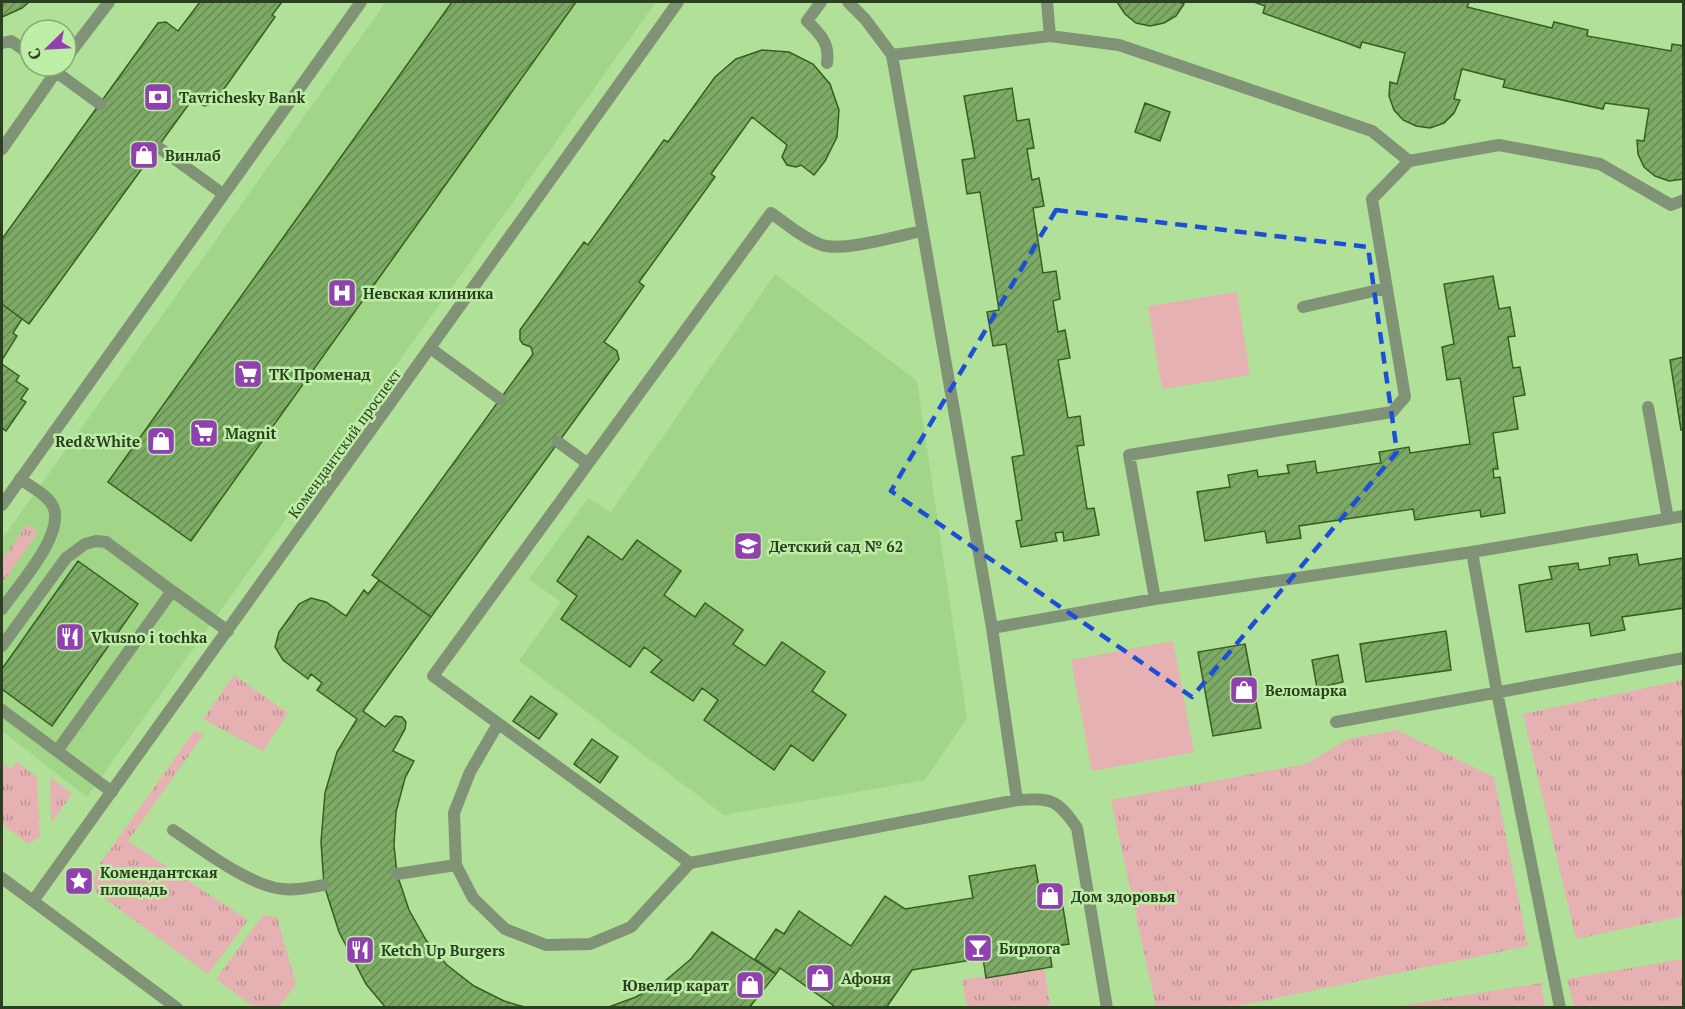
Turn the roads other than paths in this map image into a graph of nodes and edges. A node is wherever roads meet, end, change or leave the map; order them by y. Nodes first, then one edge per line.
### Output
1 (109, 2) edge
2 (361, 2) edge
3 (678, 2) edge
4 (821, 2) edge
5 (848, 2) edge
6 (1047, 2) edge
7 (1050, 36) junction
8 (78, 42) edge
9 (2, 43) edge
10 (18, 46) edge
11 (892, 55) junction
12 (827, 63) dead end
13 (48, 78) edge
14 (67, 78) edge
15 (100, 104) dead end
16 (158, 147) dead end
17 (2, 149) edge
18 (1409, 160) junction
19 (224, 194) junction
20 (1683, 200) edge
21 (922, 231) junction
22 (1387, 288) junction
23 (1303, 307) dead end
24 (430, 348) junction
25 (500, 399) dead end
26 (1648, 407) dead end
27 (558, 442) dead end
28 (587, 463) junction
29 (20, 479) junction
30 (2, 506) edge
31 (1683, 516) edge
32 (1668, 519) junction
33 (1472, 552) junction
34 (172, 591) junction
35 (1155, 599) junction
36 (2, 609) edge
37 (992, 628) junction
38 (228, 631) junction
39 (2, 646) edge
40 (1683, 658) edge
41 (1497, 692) junction
42 (2, 710) edge
43 (1336, 722) dead end
44 (498, 724) junction
45 (57, 751) junction
46 (112, 792) junction
47 (1017, 800) junction
48 (173, 830) dead end
49 (690, 863) junction
50 (456, 865) junction
51 (397, 874) dead end
52 (2, 878) edge
53 (324, 885) dead end
54 (33, 901) junction
55 (177, 1008) edge
56 (1107, 1008) edge
57 (1560, 1008) edge

1 - 8 street
2 - 19 street
3 - 24 street, Комендантский проспект
4 - 12 street
5 - 11 street
6 - 7 street
7 - 11 street
7 - 18 street
9 - 10 street
11 - 21 street
13 - 17 street
14 - 15 street
16 - 19 street
18 - 20 street
18 - 22 street
19 - 29 street
21 - 28 street
21 - 37 street
22 - 23 street
22 - 35 street
24 - 25 street
24 - 38 street, Комендантский проспект
26 - 32 street
27 - 28 street
28 - 44 street
29 - 30 street
29 - 36 street
31 - 32 street
32 - 33 street
33 - 35 street
33 - 41 street
34 - 38 street
34 - 39 street
34 - 45 street
35 - 37 street
37 - 47 street
38 - 46 street, Комендантский проспект
40 - 41 street
41 - 43 street
41 - 57 street
42 - 45 street
44 - 49 street
44 - 50 street
45 - 46 street
46 - 54 street, Комендантский проспект
47 - 49 street
47 - 56 street
48 - 53 street
49 - 50 street
50 - 51 street
52 - 54 street
54 - 55 street

